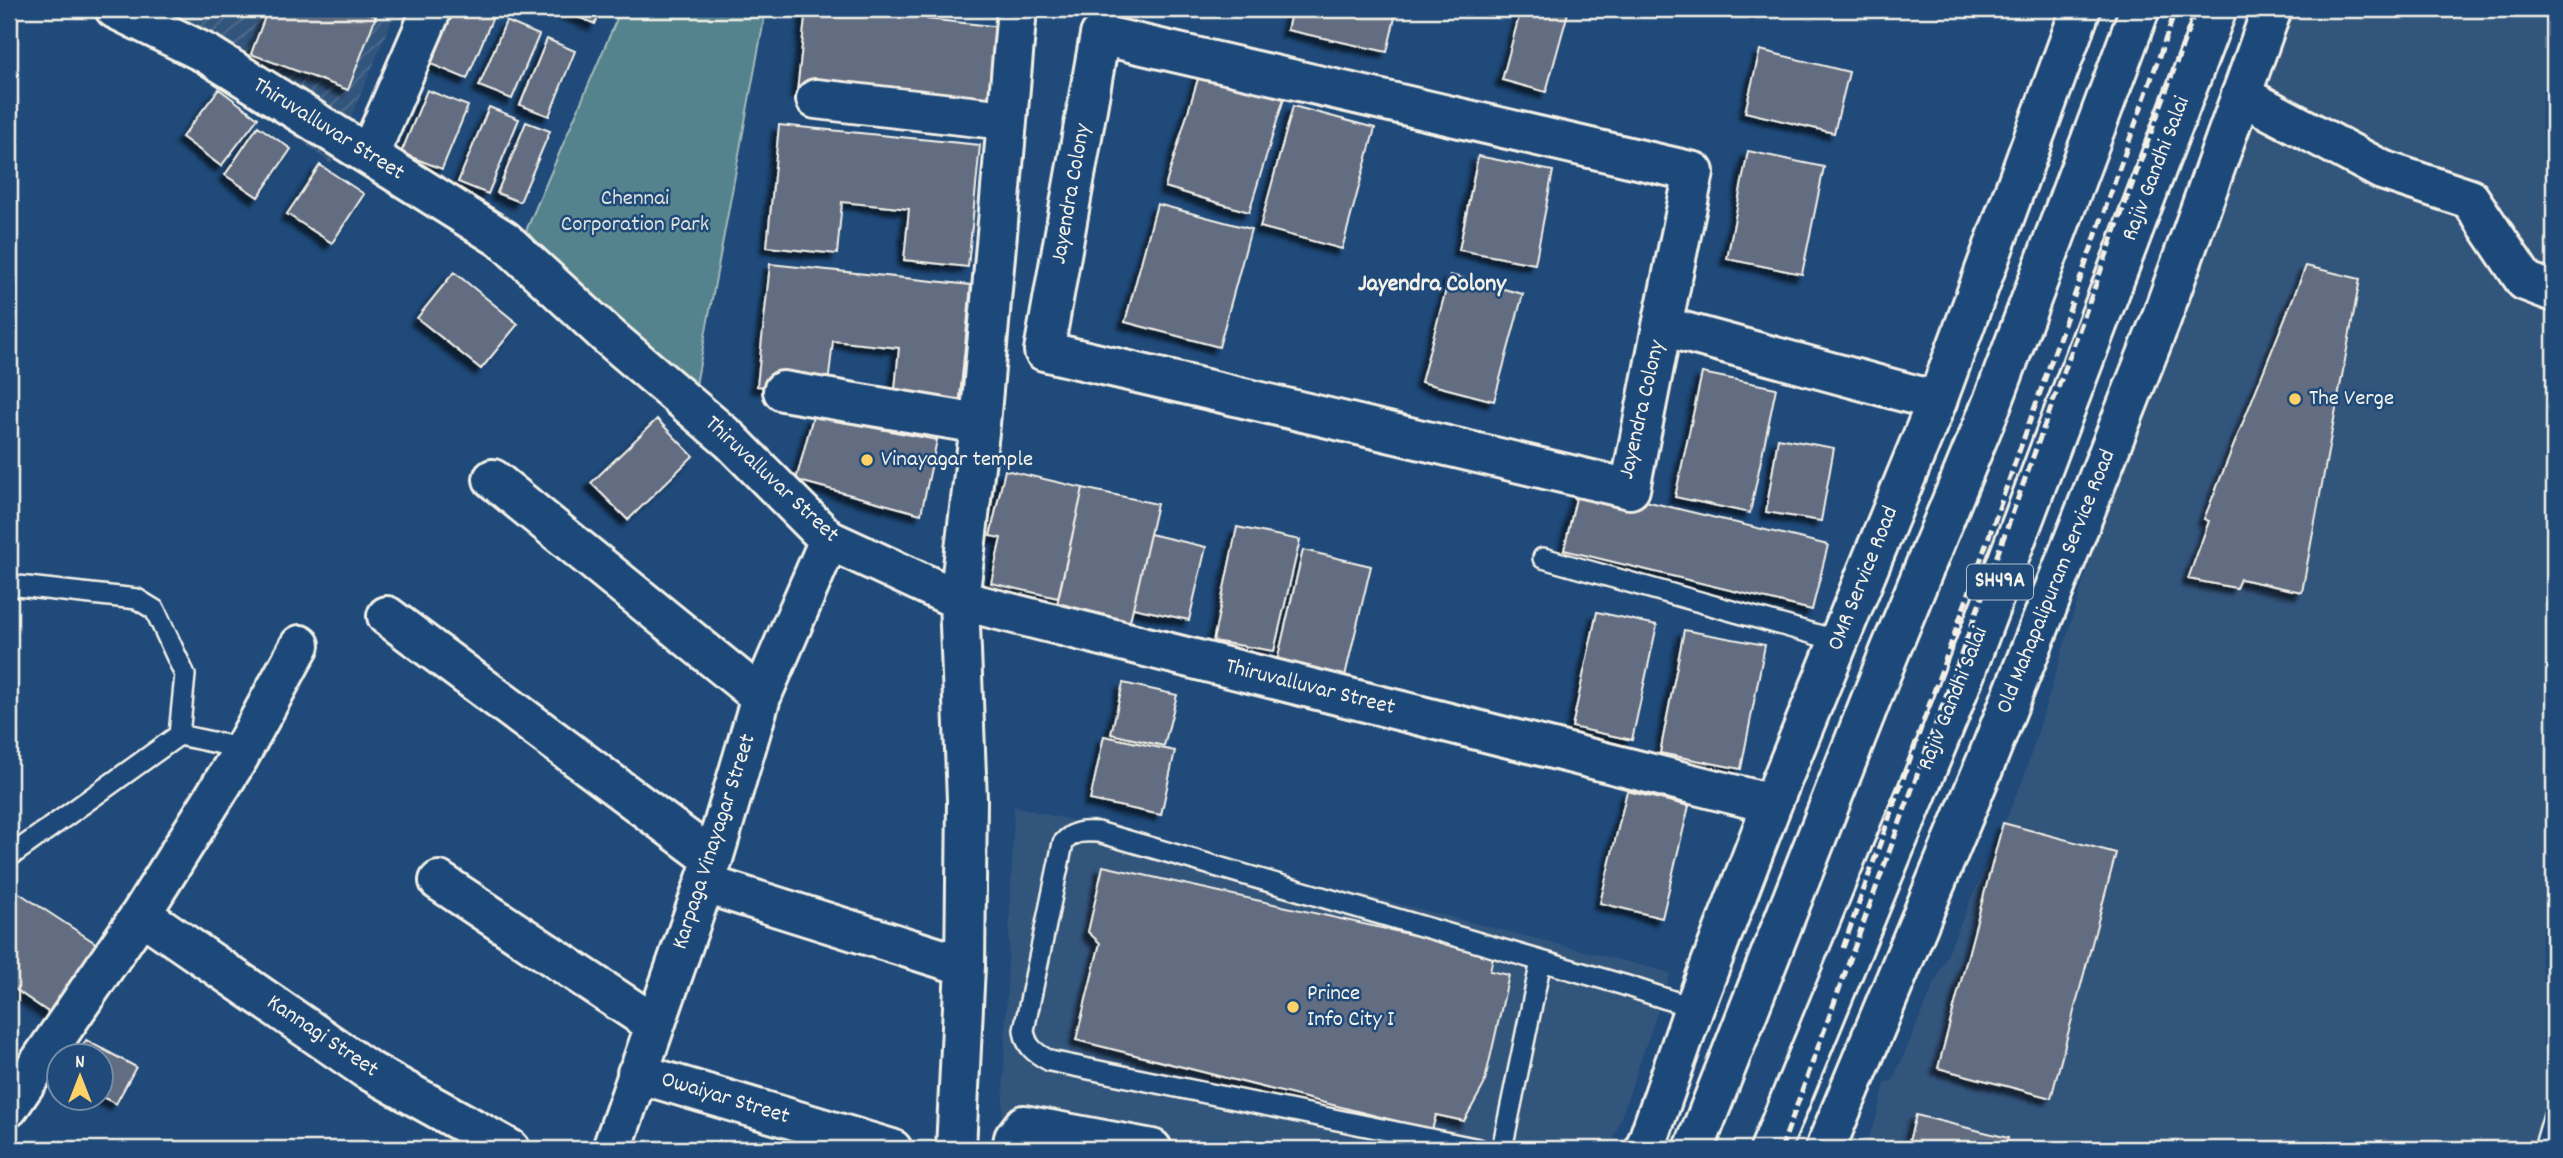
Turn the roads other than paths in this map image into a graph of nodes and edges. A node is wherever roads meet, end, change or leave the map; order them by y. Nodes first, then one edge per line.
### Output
1 (116, 9) edge
2 (432, 9) edge
3 (1017, 9) edge
4 (2081, 9) edge
5 (2140, 9) edge
6 (2217, 9) edge
7 (2272, 9) edge
8 (2241, 95) junction
9 (816, 99) dead end
10 (1006, 120) junction
11 (369, 155) junction
12 (2554, 292) edge
13 (1662, 326) junction
14 (783, 391) dead end
15 (1937, 401) junction
16 (980, 424) junction
17 (493, 479) dead end
18 (829, 540) junction
19 (1543, 558) dead end
20 (9, 585) edge
21 (959, 600) junction
22 (387, 616) dead end
23 (1839, 641) junction
24 (300, 645) dead end
25 (761, 697) junction
26 (179, 734) junction
27 (239, 757) junction
28 (1772, 804) junction
29 (9, 857) edge
30 (709, 872) junction
31 (439, 881) dead end
32 (141, 914) junction
33 (1541, 961) junction
34 (965, 966) junction
35 (1694, 1008) junction
36 (654, 1024) junction
37 (638, 1073) junction
38 (9, 1104) edge
39 (2554, 1115) edge
40 (510, 1149) edge
41 (612, 1149) edge
42 (892, 1149) edge
43 (956, 1149) edge
44 (1012, 1149) edge
45 (1152, 1149) edge
46 (1479, 1149) edge
47 (1502, 1149) edge
48 (1644, 1149) edge
49 (1694, 1149) edge
50 (1770, 1149) edge
51 (1825, 1149) edge
52 (2544, 1149) edge

1 - 11 street, Thiruvalluvar Street
2 - 11 street
3 - 10 street
4 - 15 street, OMR Service Road
5 - 49 street
6 - 50 street, Rajiv Gandhi Salai / SH49A
7 - 8 street, Old Mahapalipuram Service Road
8 - 12 street
8 - 51 street, Old Mahapalipuram Service Road
9 - 10 street
10 - 16 street
11 - 18 street, Thiruvalluvar Street
13 - 13 street, Jayendra Colony
13 - 15 street, Jayendra Colony
14 - 16 street
15 - 23 street, OMR Service Road
16 - 21 street
17 - 25 street
18 - 21 street, Thiruvalluvar Street
18 - 25 street, Karpaga Vinayagar Street
19 - 23 lane
20 - 26 lane
21 - 28 street, Thiruvalluvar Street
21 - 34 street
22 - 30 street
23 - 28 street, OMR Service Road
24 - 27 street
25 - 30 street, Karpaga Vinayagar Street
26 - 27 lane
26 - 29 lane
27 - 32 street
28 - 35 street, OMR Service Road
30 - 34 street
30 - 36 street, Karpaga Vinayagar Street
31 - 36 street
32 - 38 street
32 - 40 street, Kannagi Street
33 - 35 lane
33 - 46 lane
33 - 47 lane
34 - 43 street
35 - 48 street, OMR Service Road
36 - 37 street, Karpaga Vinayagar Street
37 - 41 street, Karpaga Vinayagar Street
37 - 42 street, Owaiyar Street
39 - 52 lane
44 - 45 street

